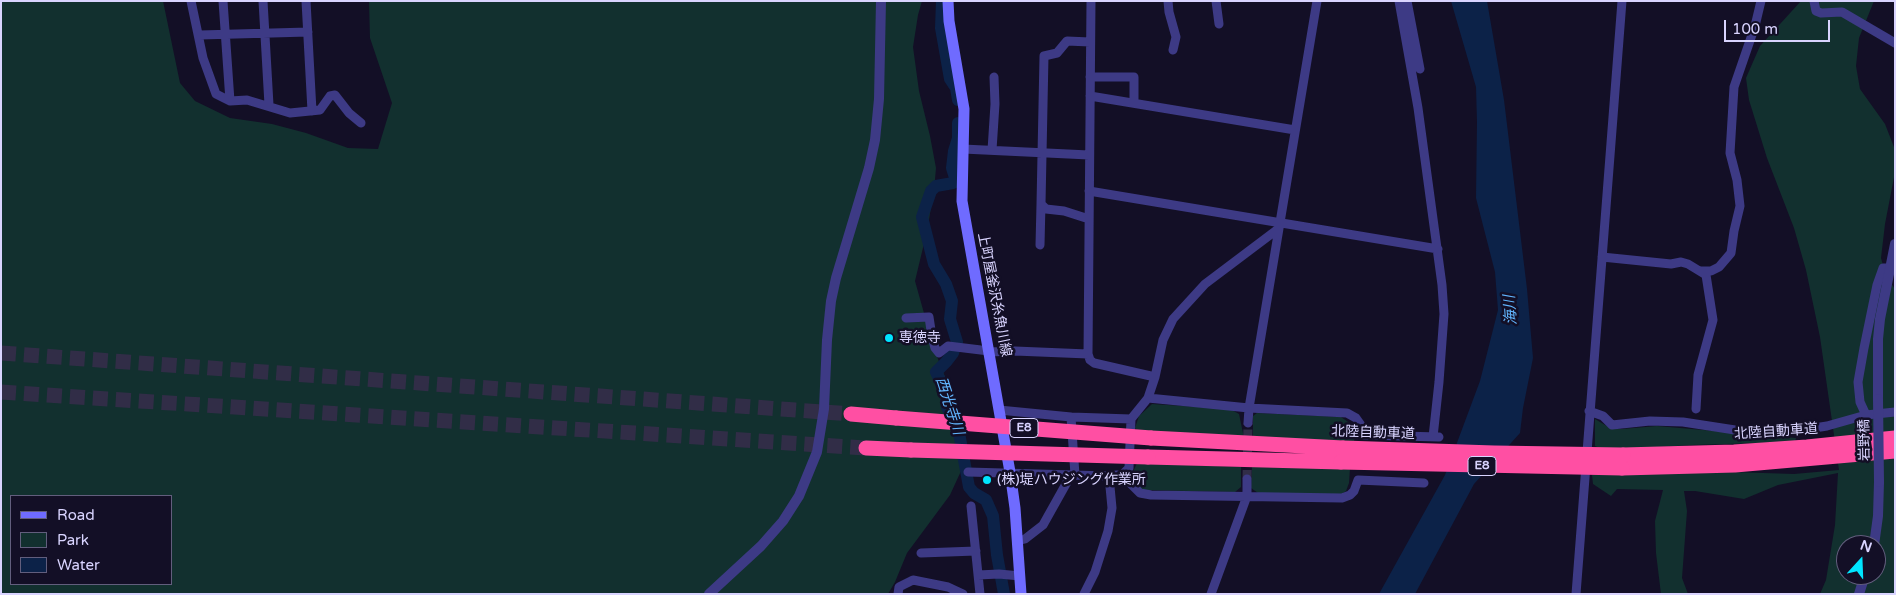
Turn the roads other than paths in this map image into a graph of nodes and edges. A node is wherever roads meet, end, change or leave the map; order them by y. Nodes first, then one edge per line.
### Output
1 (191, 1) edge
2 (223, 1) edge
3 (263, 1) edge
4 (306, 1) edge
5 (881, 1) edge
6 (948, 1) edge
7 (1091, 1) edge
8 (1168, 1) edge
9 (1216, 1) edge
10 (1316, 1) edge
11 (1399, 1) edge
12 (1407, 1) edge
13 (1622, 1) edge
14 (1762, 1) edge
15 (1814, 1) edge
16 (1218, 24) dead end
17 (308, 32) junction
18 (265, 33) junction
19 (225, 34) junction
20 (200, 35) junction
21 (1090, 42) junction
22 (1895, 43) edge
23 (1173, 50) dead end
24 (1420, 69) dead end
25 (994, 77) dead end
26 (1090, 77) junction
27 (1090, 96) junction
28 (230, 101) junction
29 (1134, 103) junction
30 (268, 105) junction
31 (312, 111) junction
32 (361, 123) dead end
33 (1295, 130) junction
34 (963, 149) junction
35 (992, 150) junction
36 (1042, 153) junction
37 (1089, 156) junction
38 (1089, 191) junction
39 (1041, 204) junction
40 (1089, 219) junction
41 (1278, 226) junction
42 (1040, 244) dead end
43 (1895, 244) edge
44 (1438, 249) junction
45 (1602, 257) junction
46 (1889, 268) junction
47 (1701, 271) junction
48 (906, 318) dead end
49 (989, 351) junction
50 (1088, 354) junction
51 (1154, 377) junction
52 (1148, 398) junction
53 (1249, 408) junction
54 (1696, 409) dead end
55 (1000, 410) junction
56 (1589, 411) junction
57 (1895, 412) edge
58 (851, 414) tunnel mouth
59 (1866, 415) junction
60 (1070, 417) junction
61 (1131, 419) junction
62 (1248, 423) tunnel mouth
63 (1363, 435) junction
64 (1895, 438) edge
65 (866, 448) tunnel mouth
66 (1895, 451) edge
67 (1342, 455) junction
68 (1623, 461) junction
69 (968, 472) dead end
70 (1010, 472) junction
71 (1073, 475) junction
72 (1122, 475) junction
73 (1109, 476) junction
74 (1247, 479) tunnel mouth
75 (1358, 480) junction
76 (1424, 483) dead end
77 (1247, 496) junction
78 (971, 506) dead end
79 (1875, 535) edge
80 (1017, 542) junction
81 (976, 551) junction
82 (920, 554) dead end
83 (978, 574) junction
84 (1020, 576) junction
85 (709, 594) edge
86 (898, 594) edge
87 (964, 594) edge
88 (980, 594) edge
89 (1021, 594) edge
90 (1084, 594) edge
91 (1211, 594) edge
92 (1576, 594) edge

1 - 20 street
2 - 19 street
3 - 18 street
4 - 17 street
5 - 85 street
6 - 34 main road, 上町屋釜沢糸魚川線
7 - 21 street
8 - 23 street
9 - 16 street
10 - 33 street
11 - 44 street
12 - 24 street
13 - 45 street
14 - 47 street
15 - 22 street
17 - 18 street
17 - 31 street
18 - 19 street
18 - 30 street
19 - 20 street
19 - 28 street
20 - 28 street
21 - 26 street
21 - 36 street
25 - 35 street
26 - 27 street
26 - 29 street
27 - 29 street
27 - 37 street
28 - 30 street
29 - 33 street
30 - 31 street
31 - 32 street
33 - 41 street
34 - 35 street
34 - 49 main road, 上町屋釜沢糸魚川線
35 - 36 street
36 - 37 street
36 - 39 street
37 - 38 street
38 - 40 street
38 - 41 street
39 - 40 street
39 - 42 street
40 - 50 street
41 - 44 street
41 - 51 street
41 - 53 street
43 - 46 street, 岩野橋
44 - 63 street
45 - 47 street
45 - 56 street
46 - 59 street
46 - 79 street, 岩野橋, bridge
47 - 54 street
48 - 49 street
49 - 50 street
49 - 55 main road, 上町屋釜沢糸魚川線
50 - 51 street
51 - 52 street
52 - 53 street
52 - 61 street
53 - 62 street
53 - 63 street
55 - 60 street
55 - 70 main road, 上町屋釜沢糸魚川線
56 - 59 street
56 - 92 street
57 - 59 street
58 - 67 highway, 北陸自動車道 / E8, bridge
60 - 61 street
60 - 71 street
61 - 72 street
63 - 75 street
64 - 68 highway, 北陸自動車道 / E8
65 - 67 highway, 北陸自動車道 / E8, bridge
66 - 68 highway, 北陸自動車道 / E8
67 - 68 highway, 北陸自動車道 / E8, bridge
69 - 70 street
70 - 71 street
70 - 80 main road, 上町屋釜沢糸魚川線
71 - 73 street
71 - 80 street
72 - 73 street
72 - 77 street
73 - 90 street
74 - 77 street
75 - 76 street
75 - 77 street
77 - 91 street
78 - 81 street
80 - 84 main road, 上町屋釜沢糸魚川線
81 - 82 street
81 - 83 street
83 - 84 street
83 - 88 street
84 - 89 main road, 上町屋釜沢糸魚川線
86 - 87 street

